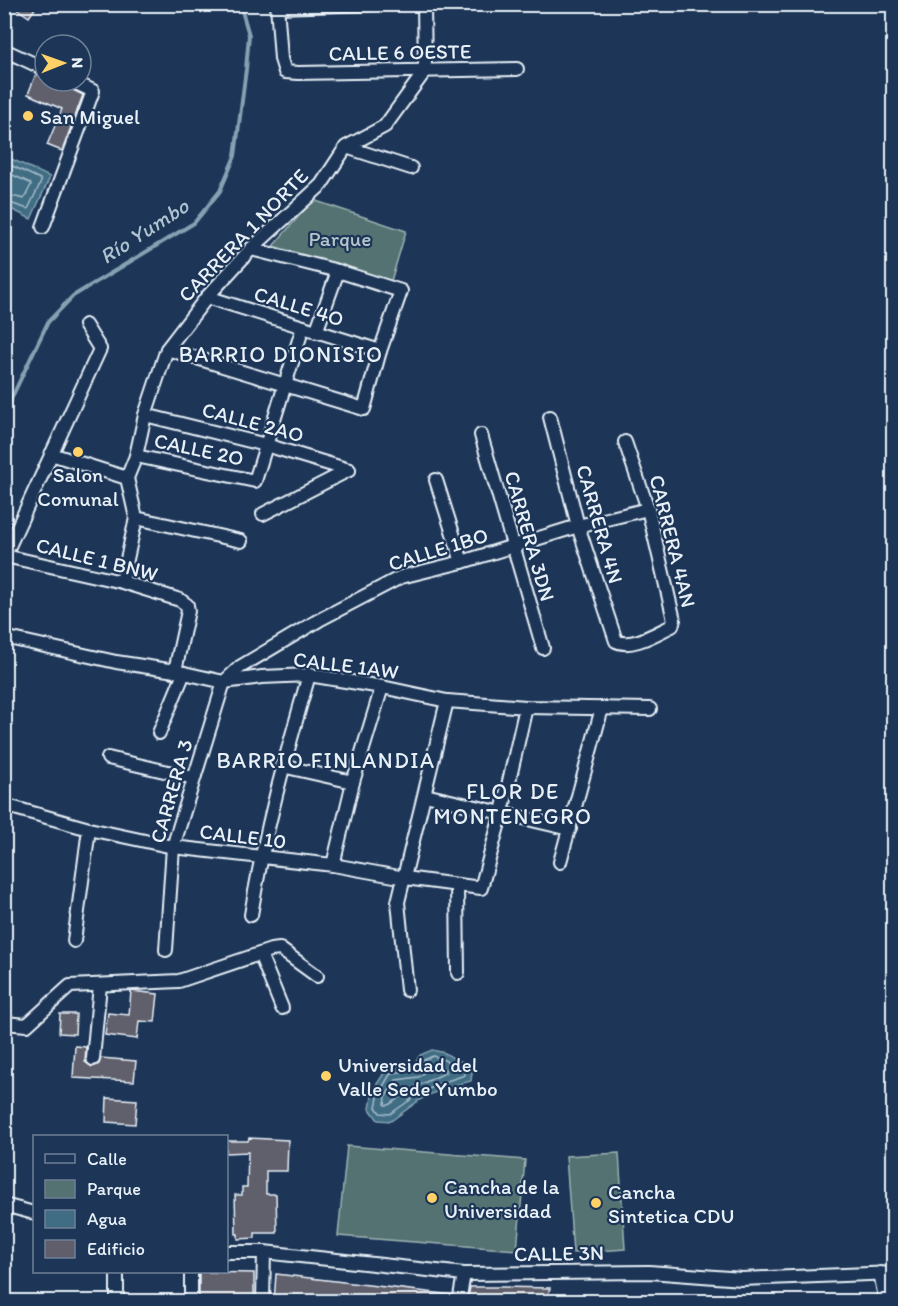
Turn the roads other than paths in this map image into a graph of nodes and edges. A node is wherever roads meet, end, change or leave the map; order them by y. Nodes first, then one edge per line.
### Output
1 (375, 4) edge
2 (424, 4) edge
3 (277, 6) edge
4 (4, 50) edge
5 (33, 63) edge
6 (517, 69) dead end
7 (426, 71) junction
8 (92, 93) edge
9 (346, 147) junction
10 (411, 168) dead end
11 (43, 227) dead end
12 (251, 249) junction
13 (338, 271) junction
14 (207, 297) junction
15 (85, 325) dead end
16 (303, 327) junction
17 (316, 332) junction
18 (167, 349) junction
19 (380, 351) junction
20 (285, 384) junction
21 (145, 415) junction
22 (550, 417) dead end
23 (481, 435) dead end
24 (625, 442) dead end
25 (266, 445) junction
26 (51, 454) junction
27 (136, 456) junction
28 (127, 478) junction
29 (436, 480) dead end
30 (648, 509) junction
31 (263, 514) dead end
32 (136, 518) junction
33 (578, 526) junction
34 (241, 541) dead end
35 (512, 547) junction
36 (5, 557) edge
37 (462, 562) junction
38 (122, 582) junction
39 (4, 637) edge
40 (615, 641) joint
41 (543, 648) dead end
42 (179, 672) junction
43 (309, 675) junction
44 (224, 682) junction
45 (382, 687) junction
46 (447, 701) junction
47 (526, 707) junction
48 (602, 708) junction
49 (650, 709) dead end
50 (159, 733) dead end
51 (108, 758) dead end
52 (282, 766) junction
53 (194, 778) junction
54 (353, 782) junction
55 (425, 795) junction
56 (4, 805) edge
57 (502, 812) junction
58 (89, 829) junction
59 (570, 829) junction
60 (173, 847) junction
61 (260, 858) junction
62 (560, 862) dead end
63 (333, 865) junction
64 (405, 878) junction
65 (457, 885) junction
66 (251, 915) dead end
67 (74, 941) dead end
68 (166, 950) dead end
69 (260, 954) junction
70 (458, 973) dead end
71 (317, 976) dead end
72 (100, 985) junction
73 (408, 990) dead end
74 (282, 1008) dead end
75 (4, 1023) edge
76 (93, 1059) dead end
77 (4, 1204) edge
78 (33, 1213) edge
79 (228, 1252) edge
80 (264, 1252) junction
81 (117, 1273) edge
82 (191, 1273) edge
83 (880, 1273) junction
84 (894, 1273) edge
85 (464, 1274) junction
86 (117, 1302) edge
87 (191, 1302) edge
88 (263, 1302) edge
89 (459, 1302) edge
90 (886, 1302) edge

1 - 3 street
2 - 7 street
3 - 7 street, CALLE 6 OESTE
4 - 5 street
6 - 7 street, CALLE 6 OESTE
7 - 9 street, CARRERA 1 NORTE
8 - 11 street
9 - 10 street
9 - 12 street, CARRERA 1 NORTE
12 - 13 street, CALLE 4O
12 - 14 street, CARRERA 1 NORTE
13 - 17 street
13 - 19 street, CALLE 4O
14 - 16 street, CALLE 4O
14 - 18 street, CARRERA 1 NORTE
15 - 26 street
16 - 17 street, CALLE 4O
16 - 20 street
17 - 19 street, CALLE 4O
18 - 20 street
18 - 21 street, CARRERA 1 NORTE
19 - 20 street
20 - 25 street
21 - 25 street, CALLE 2AO
21 - 27 street, CARRERA 1 NORTE
22 - 33 street, CARRERA 4N
23 - 35 street, CARRERA 3DN
24 - 30 street, CARRERA 4AN
25 - 27 street, CALLE 2O
25 - 31 street, CALLE 2AO
26 - 28 street
26 - 36 street
27 - 28 street, CARRERA 1 NORTE
28 - 32 street
29 - 37 street
30 - 33 street, CALLE 1BO
30 - 40 street, CARRERA 4AN
32 - 34 street
32 - 38 street
33 - 35 street, CALLE 1BO
33 - 40 street, CARRERA 4N
35 - 37 street, CALLE 1BO
35 - 41 street, CARRERA 3DN
36 - 38 street, CALLE 1 BNW
37 - 44 street, CALLE 1BO
38 - 42 street, CALLE 1 BNW
39 - 42 street, CALLE 1AW
42 - 44 street, CALLE 1AW
42 - 50 street
43 - 44 street, CALLE 1AW
43 - 45 street, CALLE 1AW
43 - 52 street
44 - 53 street, CARRERA 3
45 - 46 street, CALLE 1AW
45 - 54 street
46 - 47 street, CALLE 1AW
46 - 55 street
47 - 48 street, CALLE 1AW
47 - 57 street
48 - 49 street, CALLE 1AW
48 - 59 street
51 - 53 street
52 - 54 street
52 - 61 street
53 - 60 street, CARRERA 3
54 - 63 street
55 - 57 street
55 - 64 street
56 - 58 street, CALLE 10
57 - 59 street
57 - 65 street, CALLE 10
58 - 60 street, CALLE 10
58 - 67 street
59 - 62 street
60 - 61 street, CALLE 10
60 - 68 street, CARRERA 3
61 - 63 street, CALLE 10
61 - 66 street
63 - 64 street, CALLE 10
64 - 65 street, CALLE 10
64 - 73 street
65 - 70 street
69 - 71 street
69 - 72 street
69 - 74 street
72 - 75 street
72 - 76 street
77 - 78 street
79 - 80 street, CALLE 3N
80 - 85 street, CALLE 3N
80 - 88 street
81 - 86 street
82 - 87 street
83 - 84 street, CALLE 3N
83 - 85 street, CALLE 3N
83 - 90 street
85 - 89 street

